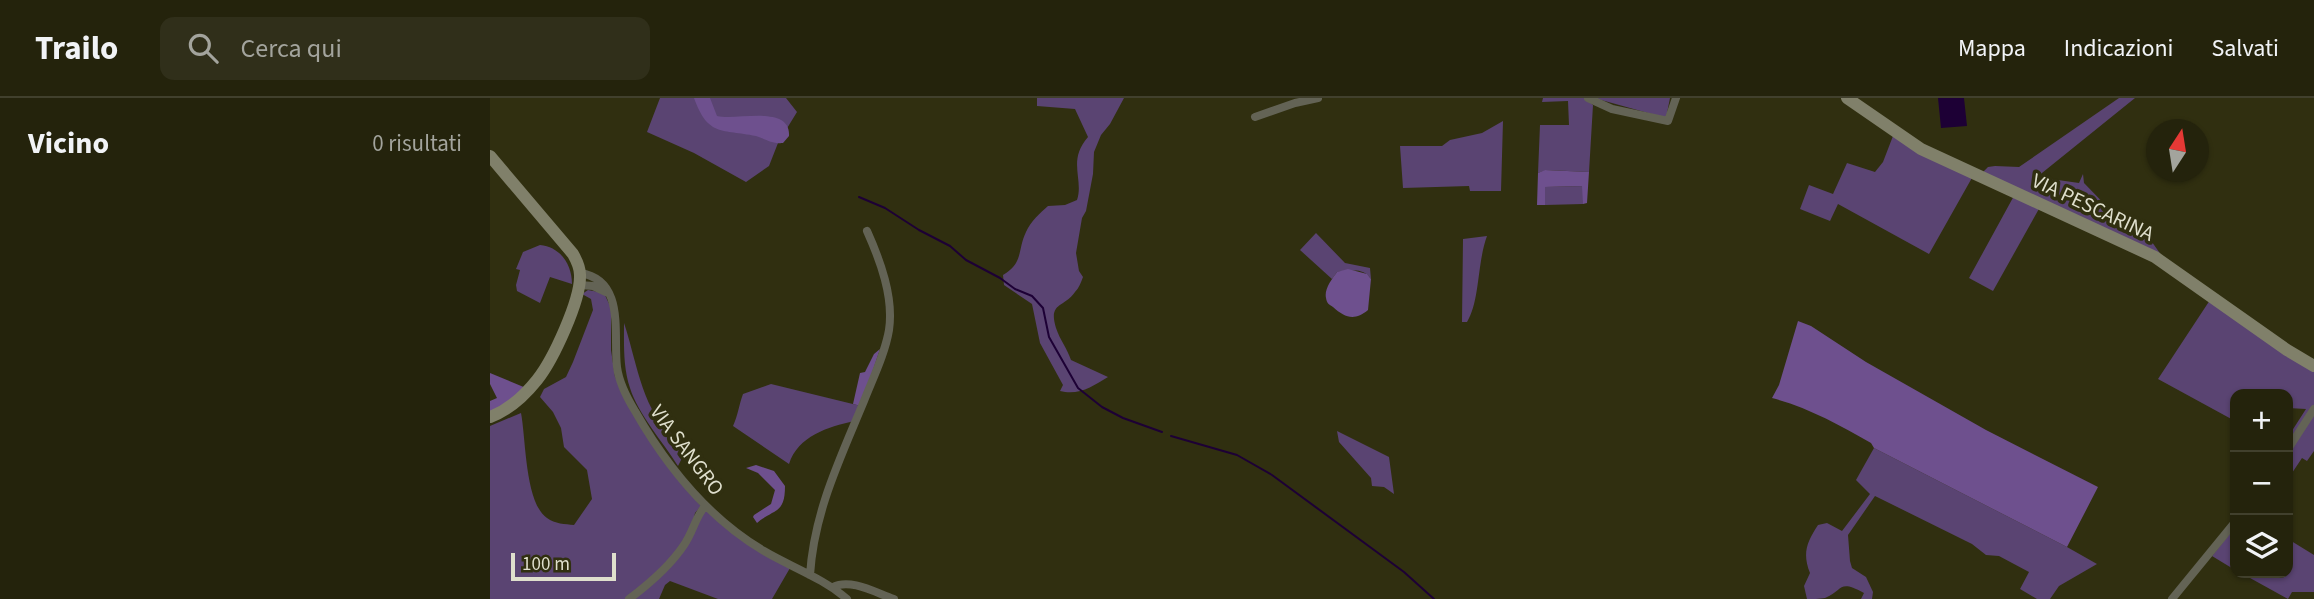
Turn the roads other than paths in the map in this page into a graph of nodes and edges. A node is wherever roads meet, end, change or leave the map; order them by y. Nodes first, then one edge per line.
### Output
1 (1318, 98) edge
2 (1588, 98) edge
3 (1676, 98) edge
4 (1847, 98) edge
5 (1255, 117) dead end
6 (490, 156) edge
7 (867, 231) dead end
8 (580, 279) junction
9 (2314, 366) edge
10 (2314, 409) edge
11 (490, 417) edge
12 (2293, 441) edge
13 (705, 506) junction
14 (2230, 528) edge
15 (810, 575) junction
16 (833, 587) junction
17 (629, 599) edge
18 (847, 599) edge
19 (894, 599) edge
20 (2172, 599) edge

1 - 5 street
2 - 3 street
4 - 9 street, VIA PESCARINA
6 - 8 street
7 - 15 street
8 - 11 street
8 - 13 street, VIA SANGRO
10 - 12 street
13 - 15 street, VIA SANGRO
13 - 17 street
14 - 20 street
15 - 16 street, VIA SANGRO
16 - 18 street, VIA SANGRO
16 - 19 street

